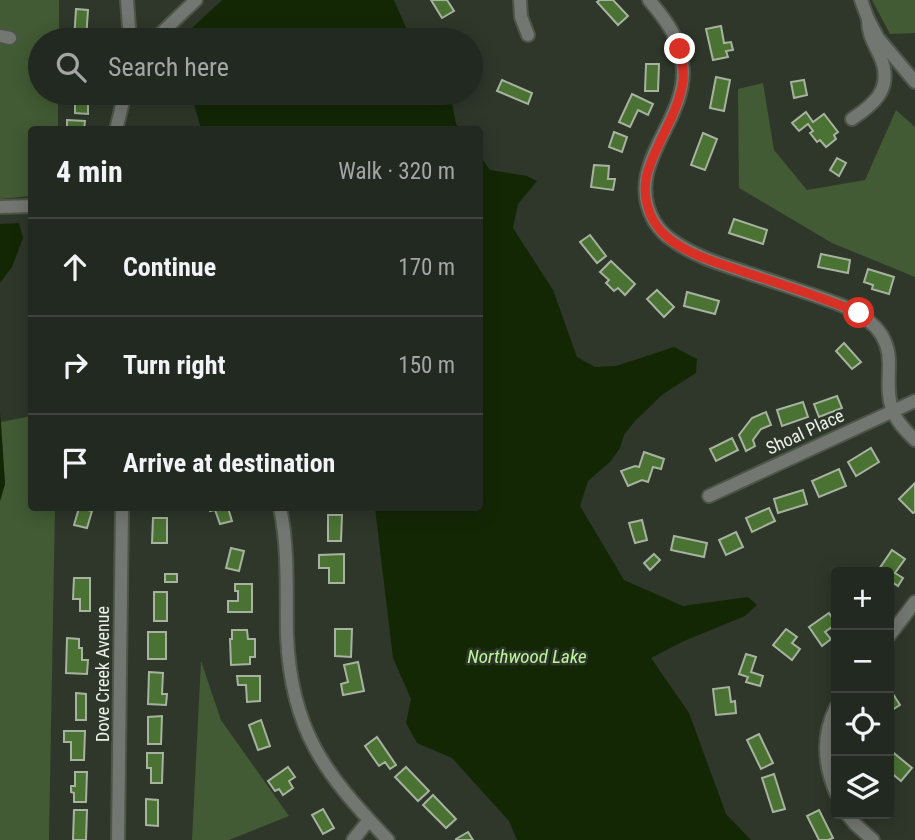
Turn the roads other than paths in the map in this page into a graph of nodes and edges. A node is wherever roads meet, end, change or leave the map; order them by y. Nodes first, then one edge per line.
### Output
1 (127, 0) edge
2 (196, 0) edge
3 (520, 0) edge
4 (649, 0) edge
5 (861, 0) edge
6 (868, 19) junction
7 (129, 28) edge
8 (167, 28) edge
9 (528, 36) dead end
10 (915, 82) edge
11 (122, 105) edge
12 (852, 119) dead end
13 (117, 126) edge
14 (0, 206) edge
15 (28, 206) edge
16 (915, 401) edge
17 (892, 412) junction
18 (915, 440) edge
19 (709, 496) dead end
20 (122, 511) edge
21 (280, 511) edge
22 (915, 602) edge
23 (894, 630) edge
24 (831, 720) edge
25 (831, 778) edge
26 (851, 819) edge
27 (369, 820) junction
28 (118, 840) edge
29 (353, 840) edge
30 (388, 840) edge
31 (873, 840) edge

1 - 7 street
2 - 8 street
3 - 9 street
4 - 17 street
5 - 6 street
6 - 10 street
6 - 12 street
11 - 13 street
14 - 15 street
16 - 17 street, Shoal Place
17 - 18 street
17 - 19 street, Shoal Place
20 - 28 street, Dove Creek Avenue
21 - 27 street
22 - 23 street
24 - 25 street
26 - 31 street
27 - 29 street
27 - 30 street

